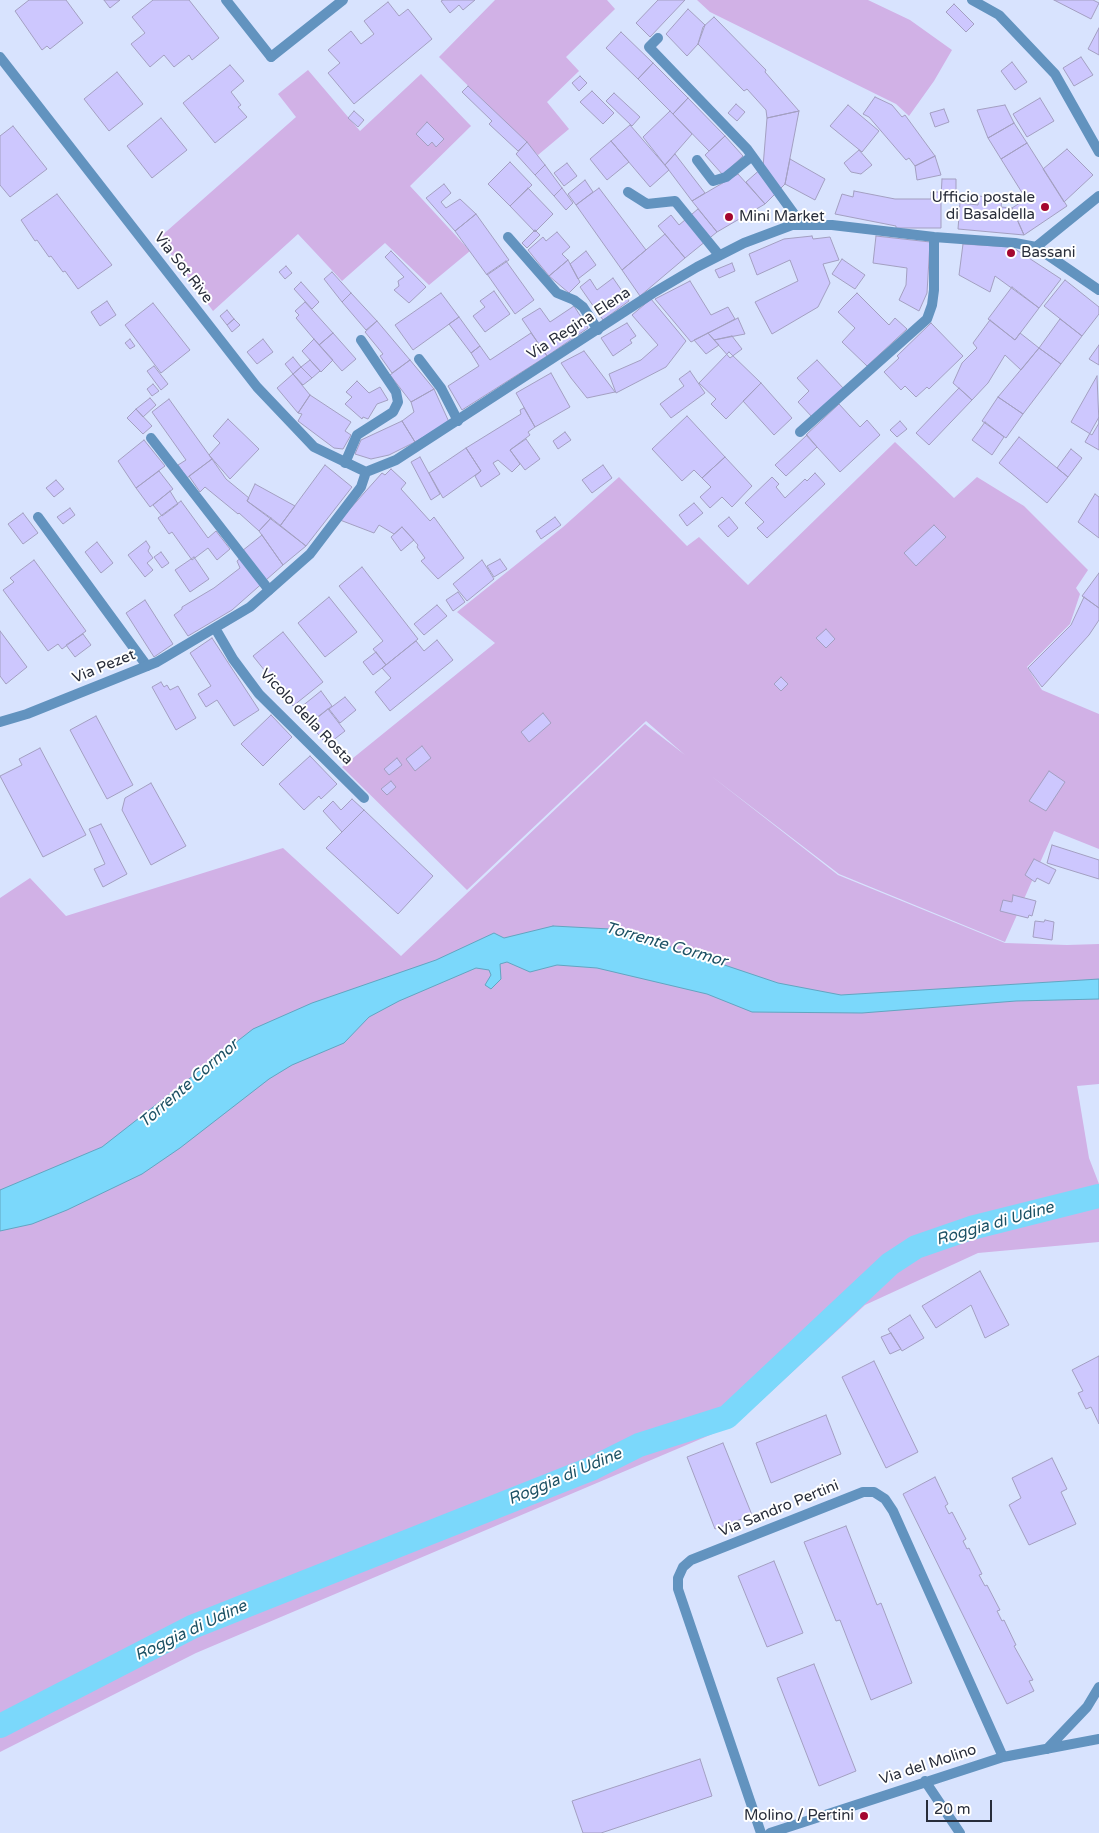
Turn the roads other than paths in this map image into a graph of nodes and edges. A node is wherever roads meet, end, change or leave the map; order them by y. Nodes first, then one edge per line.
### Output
1 (226, 0) edge
2 (344, 0) edge
3 (972, 0) edge
4 (658, 38) dead end
5 (0, 57) edge
6 (1099, 152) edge
7 (752, 156) junction
8 (696, 160) dead end
9 (628, 192) dead end
10 (1099, 196) edge
11 (802, 225) junction
12 (934, 237) junction
13 (508, 238) dead end
14 (1036, 247) junction
15 (719, 255) junction
16 (1099, 290) edge
17 (598, 330) junction
18 (361, 340) dead end
19 (419, 358) dead end
20 (458, 421) junction
21 (800, 432) dead end
22 (151, 438) dead end
23 (345, 463) junction
24 (366, 472) junction
25 (38, 517) dead end
26 (269, 590) junction
27 (215, 628) junction
28 (147, 666) junction
29 (0, 722) edge
30 (364, 798) dead end
31 (1099, 1687) edge
32 (1099, 1739) edge
33 (1047, 1749) junction
34 (1003, 1758) junction
35 (925, 1781) junction
36 (761, 1833) edge
37 (770, 1833) edge
38 (960, 1833) edge

1 - 2 street
3 - 6 street
4 - 7 street
5 - 23 street, Via Sot Rive
7 - 8 street
7 - 11 street
9 - 15 street
10 - 14 street
11 - 12 street, Via Regina Elena
11 - 15 street, Via Regina Elena
12 - 14 street, Via Regina Elena
12 - 21 street
13 - 17 street
14 - 16 street
15 - 17 street, Via Regina Elena
17 - 20 street, Via Regina Elena
18 - 23 street
19 - 20 street
20 - 24 street, Via Regina Elena
22 - 26 street
23 - 24 street, Via Sot Rive
24 - 26 street
25 - 28 street
26 - 27 street
27 - 28 street, Via Pezet
27 - 30 street, Vicolo della Rosta
28 - 29 street, Via Pezet
31 - 33 street
32 - 33 street, Via del Molino
33 - 34 street, Via del Molino
34 - 35 street, Via del Molino
34 - 36 street, Via Sandro Pertini
35 - 37 street, Via del Molino
35 - 38 street

